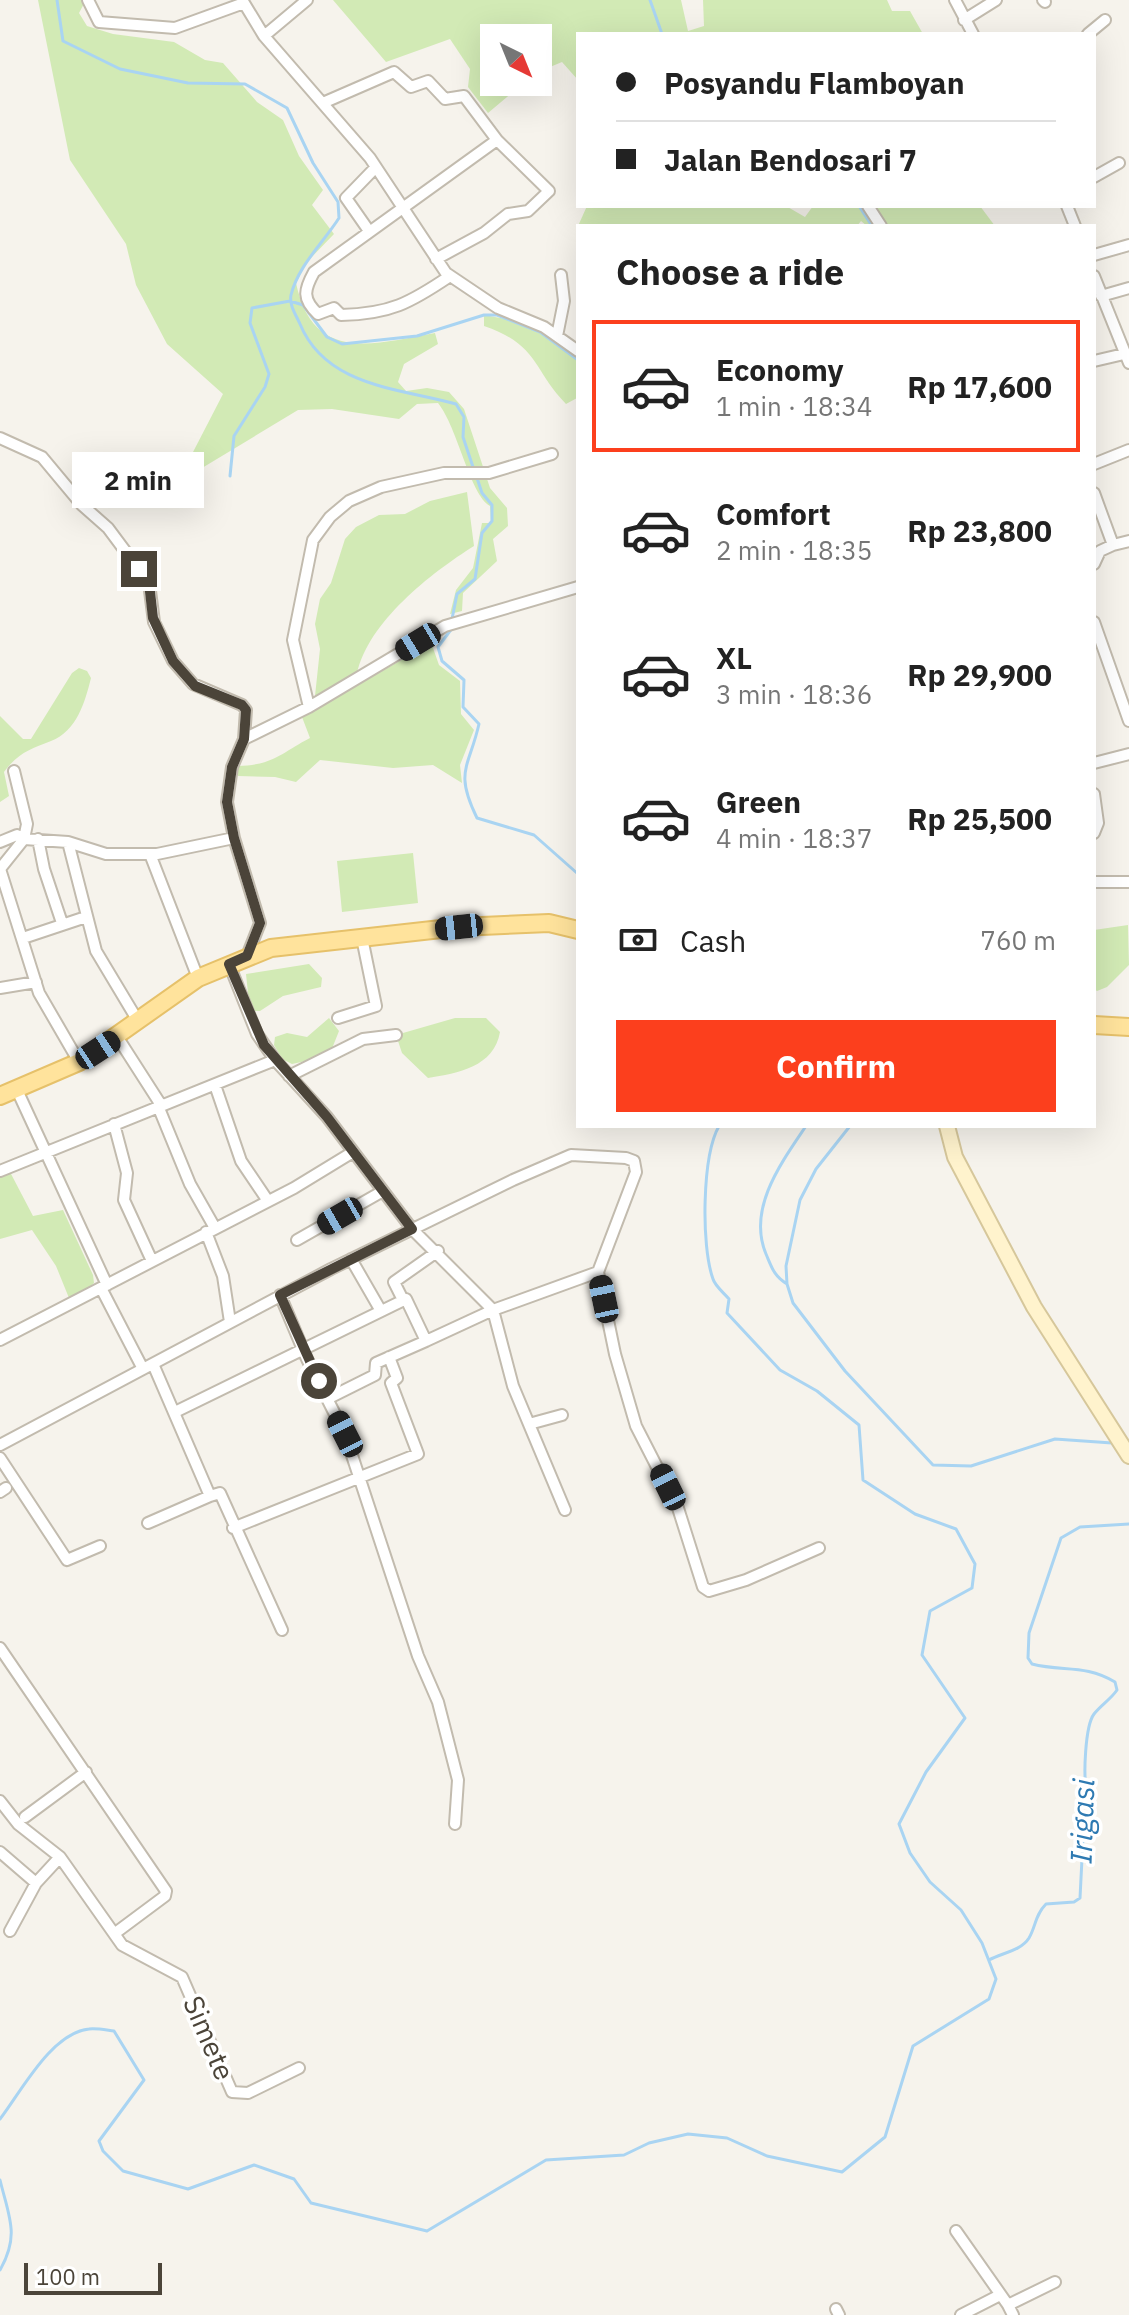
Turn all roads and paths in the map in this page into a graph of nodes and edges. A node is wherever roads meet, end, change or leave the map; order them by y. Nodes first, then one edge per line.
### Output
1 (88, 0) edge
2 (307, 0) edge
3 (955, 0) edge
4 (996, 0) edge
5 (964, 20) junction
6 (1105, 20) dead end
7 (972, 32) edge
8 (1090, 32) edge
9 (264, 36) junction
10 (325, 102) junction
11 (497, 140) junction
12 (1119, 163) dead end
13 (376, 167) junction
14 (1096, 176) edge
15 (404, 206) junction
16 (369, 231) junction
17 (1129, 245) edge
18 (1096, 254) edge
19 (436, 259) junction
20 (561, 275) dead end
21 (450, 276) junction
22 (1096, 282) edge
23 (1129, 288) edge
24 (1101, 296) junction
25 (557, 336) junction
26 (576, 350) edge
27 (1127, 359) edge
28 (1096, 361) edge
29 (0, 438) edge
30 (1129, 450) edge
31 (552, 454) dead end
32 (1096, 463) edge
33 (1096, 498) edge
34 (1129, 541) edge
35 (1113, 545) junction
36 (1096, 560) edge
37 (576, 588) edge
38 (1096, 627) edge
39 (309, 707) junction
40 (1129, 718) edge
41 (244, 739) junction
42 (1129, 754) edge
43 (1096, 762) edge
44 (14, 771) dead end
45 (1096, 808) edge
46 (1096, 828) edge
47 (234, 838) junction
48 (24, 839) junction
49 (38, 839) junction
50 (0, 842) edge
51 (68, 842) junction
52 (150, 854) junction
53 (1096, 882) edge
54 (1129, 882) edge
55 (4, 896) edge
56 (86, 917) junction
57 (62, 923) junction
58 (576, 930) edge
59 (23, 938) junction
60 (362, 938) junction
61 (247, 956) junction
62 (229, 964) junction
63 (198, 978) junction
64 (36, 982) junction
65 (0, 988) edge
66 (338, 1018) dead end
67 (138, 1021) junction
68 (1096, 1025) edge
69 (1129, 1027) edge
70 (396, 1035) dead end
71 (118, 1038) junction
72 (275, 1060) junction
73 (79, 1062) junction
74 (289, 1076) junction
75 (215, 1085) junction
76 (17, 1090) junction
77 (0, 1096) edge
78 (160, 1106) junction
79 (114, 1124) junction
80 (948, 1128) edge
81 (353, 1152) junction
82 (45, 1153) junction
83 (0, 1171) edge
84 (383, 1191) junction
85 (268, 1201) junction
86 (412, 1229) junction
87 (211, 1230) junction
88 (297, 1240) dead end
89 (438, 1251) junction
90 (351, 1259) junction
91 (152, 1261) junction
92 (598, 1272) junction
93 (104, 1286) junction
94 (280, 1295) junction
95 (403, 1300) junction
96 (493, 1310) junction
97 (381, 1311) junction
98 (230, 1322) junction
99 (0, 1340) edge
100 (426, 1341) junction
101 (303, 1348) junction
102 (389, 1357) junction
103 (148, 1366) junction
104 (327, 1399) junction
105 (175, 1412) junction
106 (562, 1415) dead end
107 (529, 1424) junction
108 (0, 1445) edge
109 (1129, 1456) edge
110 (0, 1458) edge
111 (357, 1476) junction
112 (210, 1496) junction
113 (565, 1510) dead end
114 (148, 1523) dead end
115 (233, 1528) junction
116 (100, 1546) dead end
117 (819, 1548) dead end
118 (282, 1630) dead end
119 (2, 1655) edge
120 (86, 1772) junction
121 (0, 1801) edge
122 (25, 1817) dead end
123 (455, 1824) dead end
124 (0, 1852) edge
125 (60, 1857) junction
126 (36, 1883) junction
127 (10, 1931) dead end
128 (118, 1931) dead end
129 (299, 2068) dead end
130 (956, 2231) dead end
131 (1055, 2282) dead end
132 (1000, 2295) junction
133 (1010, 2310) edge
134 (961, 2315) edge

1 - 9 street
2 - 9 street
3 - 5 street
4 - 5 street
5 - 7 street
6 - 8 street
9 - 10 street
10 - 11 street
10 - 13 street
11 - 15 street
11 - 19 street
12 - 14 street
13 - 15 street
13 - 16 street
15 - 16 street
15 - 19 street
16 - 21 street
17 - 18 street
19 - 21 street
20 - 25 street
21 - 25 street
22 - 24 street
23 - 24 street
24 - 27 street
25 - 26 street
27 - 28 street
29 - 41 street
30 - 32 street
31 - 39 street
33 - 35 street
34 - 35 street
35 - 36 street
37 - 39 street
38 - 40 street
39 - 41 street
41 - 47 street
42 - 43 street
44 - 48 street
45 - 46 street
47 - 52 street
47 - 61 street
48 - 49 street
48 - 50 street
48 - 55 street
49 - 51 street
49 - 57 street
51 - 52 street
51 - 56 street
52 - 63 street
53 - 54 street
55 - 59 street
56 - 57 street
56 - 67 street
57 - 59 street
58 - 60 main road
59 - 64 street
60 - 61 main road
60 - 66 street
61 - 62 main road
62 - 63 main road
62 - 72 street
63 - 67 main road
64 - 65 street
64 - 73 street
67 - 71 main road
68 - 69 main road
70 - 74 street
71 - 73 main road
71 - 78 street
72 - 74 street
72 - 75 street
73 - 76 main road
74 - 81 street
75 - 78 street
75 - 85 street
76 - 77 main road
76 - 82 street
78 - 79 street
78 - 87 street
79 - 82 street
79 - 91 street
80 - 109 main road
81 - 84 street
81 - 85 street
82 - 83 street
82 - 93 street
84 - 86 street
84 - 88 street
85 - 87 street
86 - 89 street
86 - 90 street
86 - 92 street
87 - 91 street
87 - 98 street
89 - 95 street
89 - 96 street
90 - 94 street
90 - 97 street
91 - 93 street
92 - 96 street
92 - 117 street
93 - 99 street
93 - 103 street
94 - 98 street
94 - 101 street
95 - 97 street
95 - 100 street
96 - 100 street
96 - 107 street
97 - 101 street
98 - 103 street
100 - 102 street
101 - 104 street
101 - 105 street
102 - 104 street
102 - 111 street
103 - 105 street
103 - 108 street
104 - 111 street
105 - 112 street
106 - 107 street
107 - 113 street
110 - 116 street
111 - 115 street
111 - 123 street
112 - 114 street
112 - 115 street
115 - 118 street
119 - 120 street
120 - 122 street
120 - 128 street
121 - 125 street, Simete
124 - 126 street
125 - 126 street
125 - 129 street, Simete
126 - 127 street
130 - 132 street
131 - 133 street
132 - 133 street
132 - 134 street

